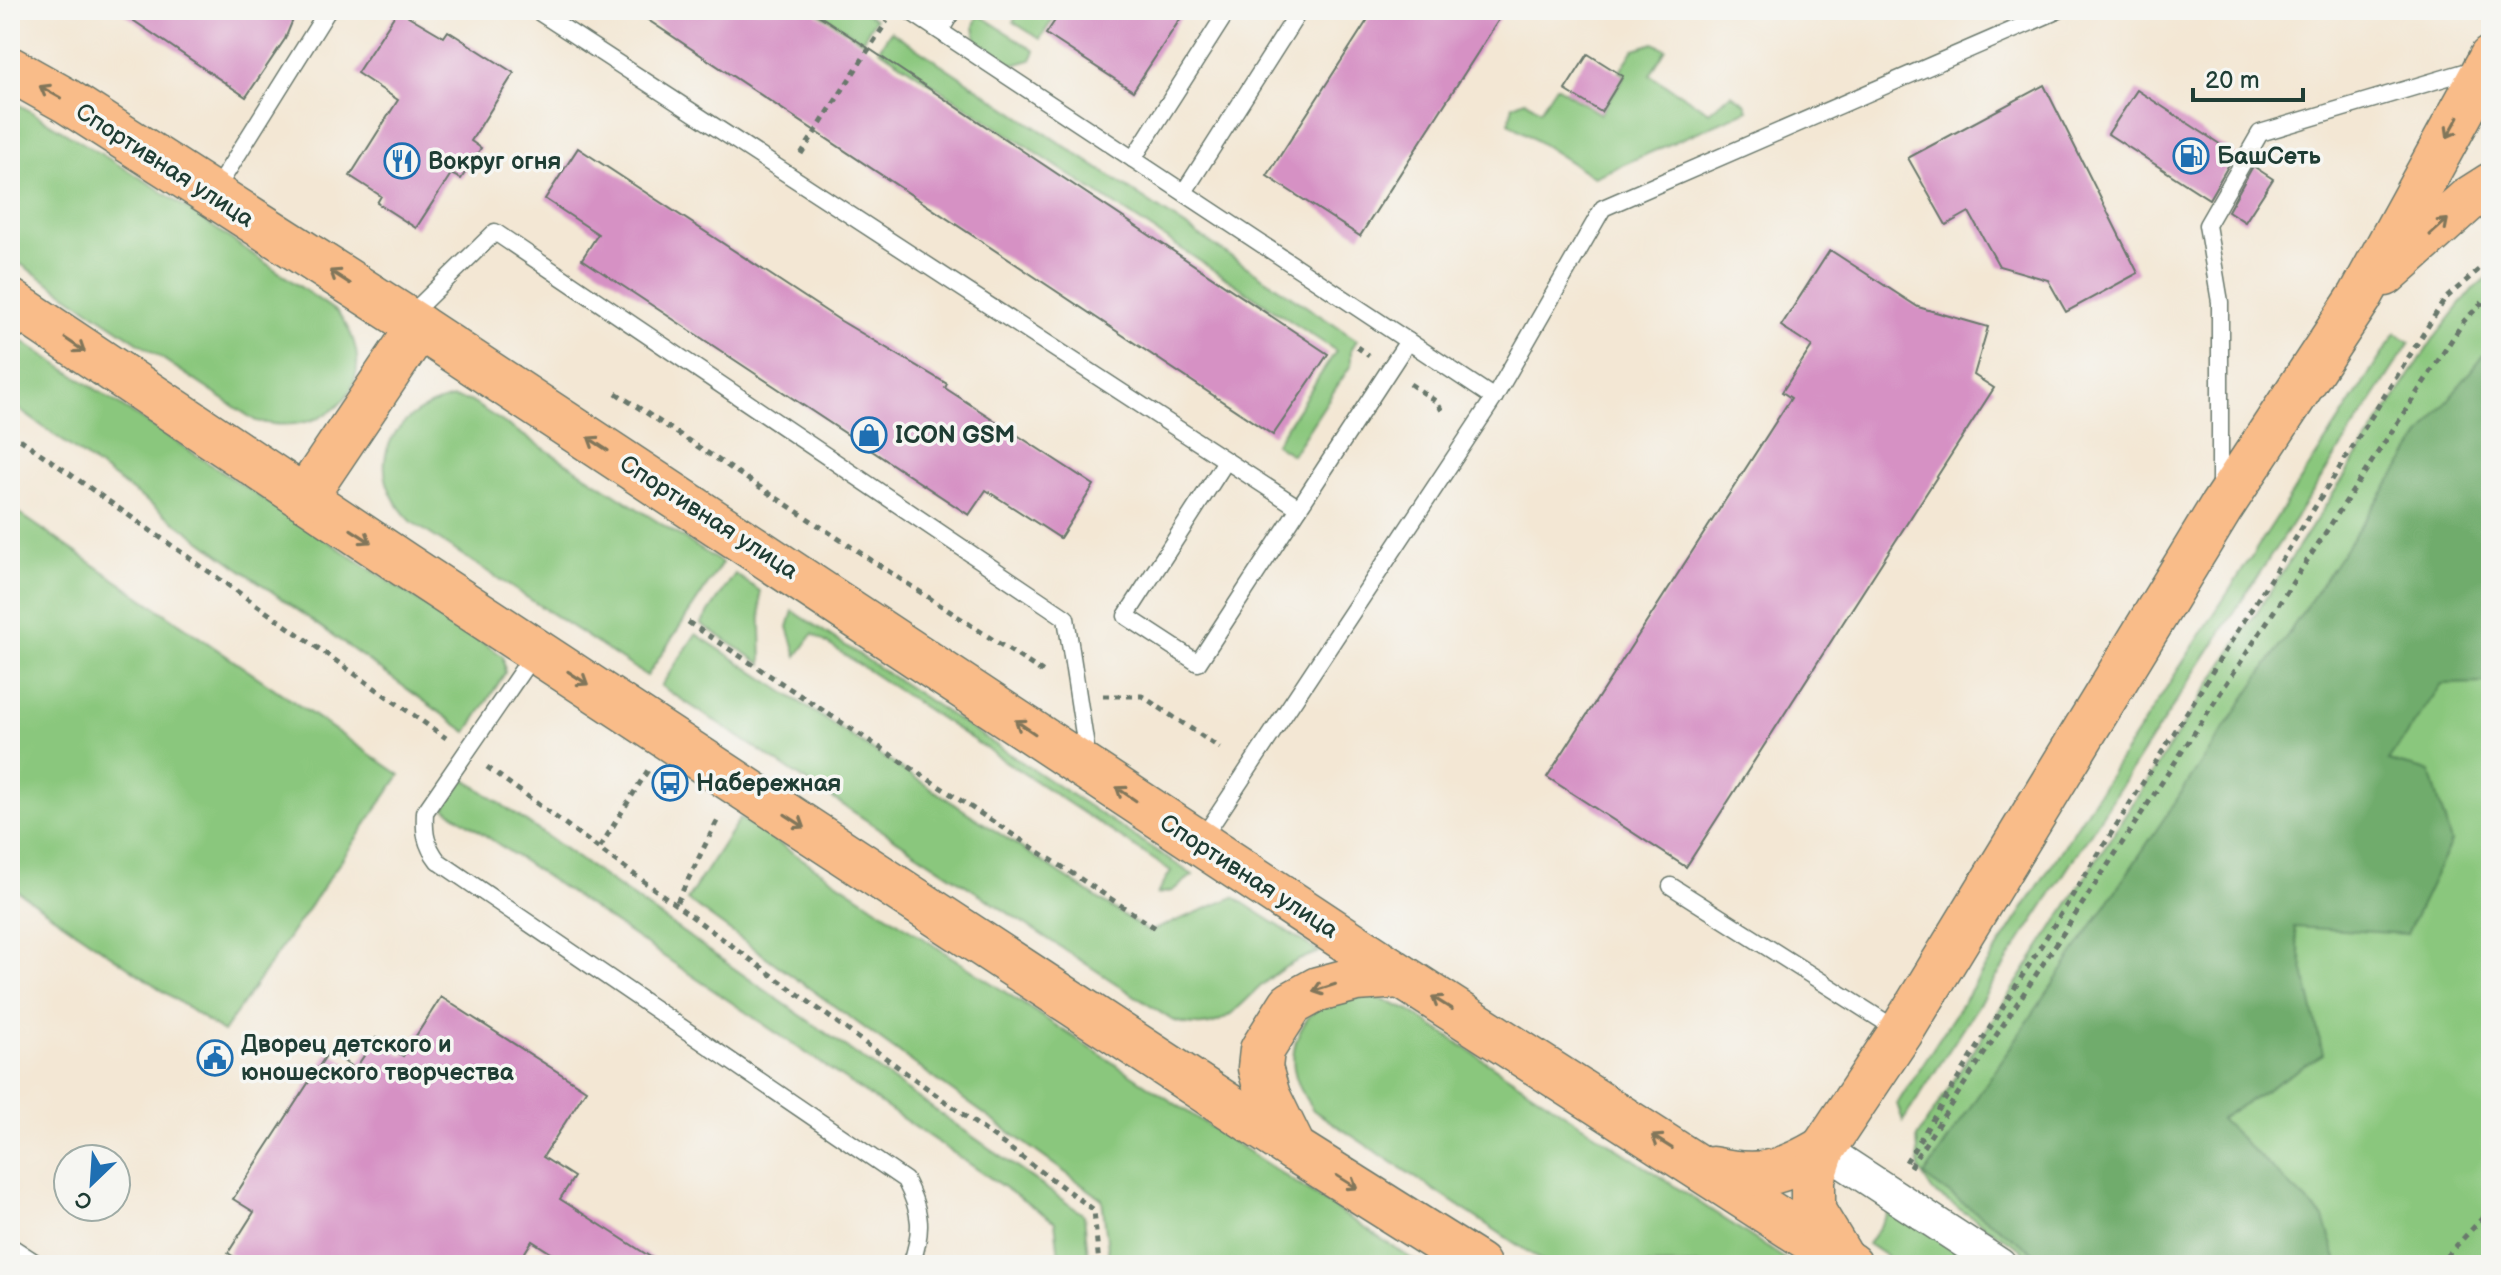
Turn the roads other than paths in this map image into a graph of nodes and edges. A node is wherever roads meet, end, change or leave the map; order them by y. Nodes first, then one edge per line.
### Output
1 (328, 10) edge
2 (536, 10) edge
3 (908, 10) edge
4 (953, 10) edge
5 (1228, 10) edge
6 (1300, 10) edge
7 (2054, 11) edge
8 (940, 31) junction
9 (2489, 62) edge
10 (10, 69) edge
11 (2491, 113) edge
12 (1133, 159) junction
13 (2491, 185) edge
14 (1184, 192) junction
15 (212, 195) junction
16 (2360, 297) junction
17 (10, 301) edge
18 (412, 323) junction
19 (1408, 341) junction
20 (1494, 398) junction
21 (1226, 461) junction
22 (304, 498) junction
23 (1299, 508) junction
24 (2220, 509) junction
25 (536, 651) junction
26 (1090, 770) junction
27 (1199, 843) junction
28 (1671, 886) dead end
29 (1401, 976) junction
30 (1901, 1032) junction
31 (1294, 1149) junction
32 (1823, 1149) junction
33 (1702, 1167) junction
34 (10, 1246) edge
35 (1847, 1263) edge
36 (39, 1265) edge
37 (911, 1265) edge
38 (1478, 1265) edge
39 (2000, 1265) edge

1 - 15 lane
2 - 21 lane
3 - 8 lane
4 - 8 lane
5 - 12 lane
6 - 14 lane
7 - 20 lane
8 - 12 lane
9 - 11 main road
9 -> 16 main road
9 - 24 lane
15 -> 10 main road, Спортивная улица
12 - 14 lane
16 -> 13 main road
14 - 19 lane
18 -> 15 main road, Спортивная улица
16 - 24 main road
17 -> 22 main road
18 - 22 main road
26 -> 18 main road, Спортивная улица
18 - 26 lane
19 - 20 lane
19 - 23 lane
20 - 27 lane
21 - 23 lane
21 - 23 lane
22 -> 25 main road
24 - 30 main road
25 -> 31 main road
25 - 37 lane
27 -> 26 main road, Спортивная улица
27 - 29 main road, Спортивная улица
28 - 30 lane
29 -> 31 main road
33 -> 29 main road, Спортивная улица
30 - 32 main road
31 -> 38 main road
32 - 33 main road
32 - 35 main road
32 - 39 street
33 - 35 main road, Спортивная улица
34 - 36 lane

